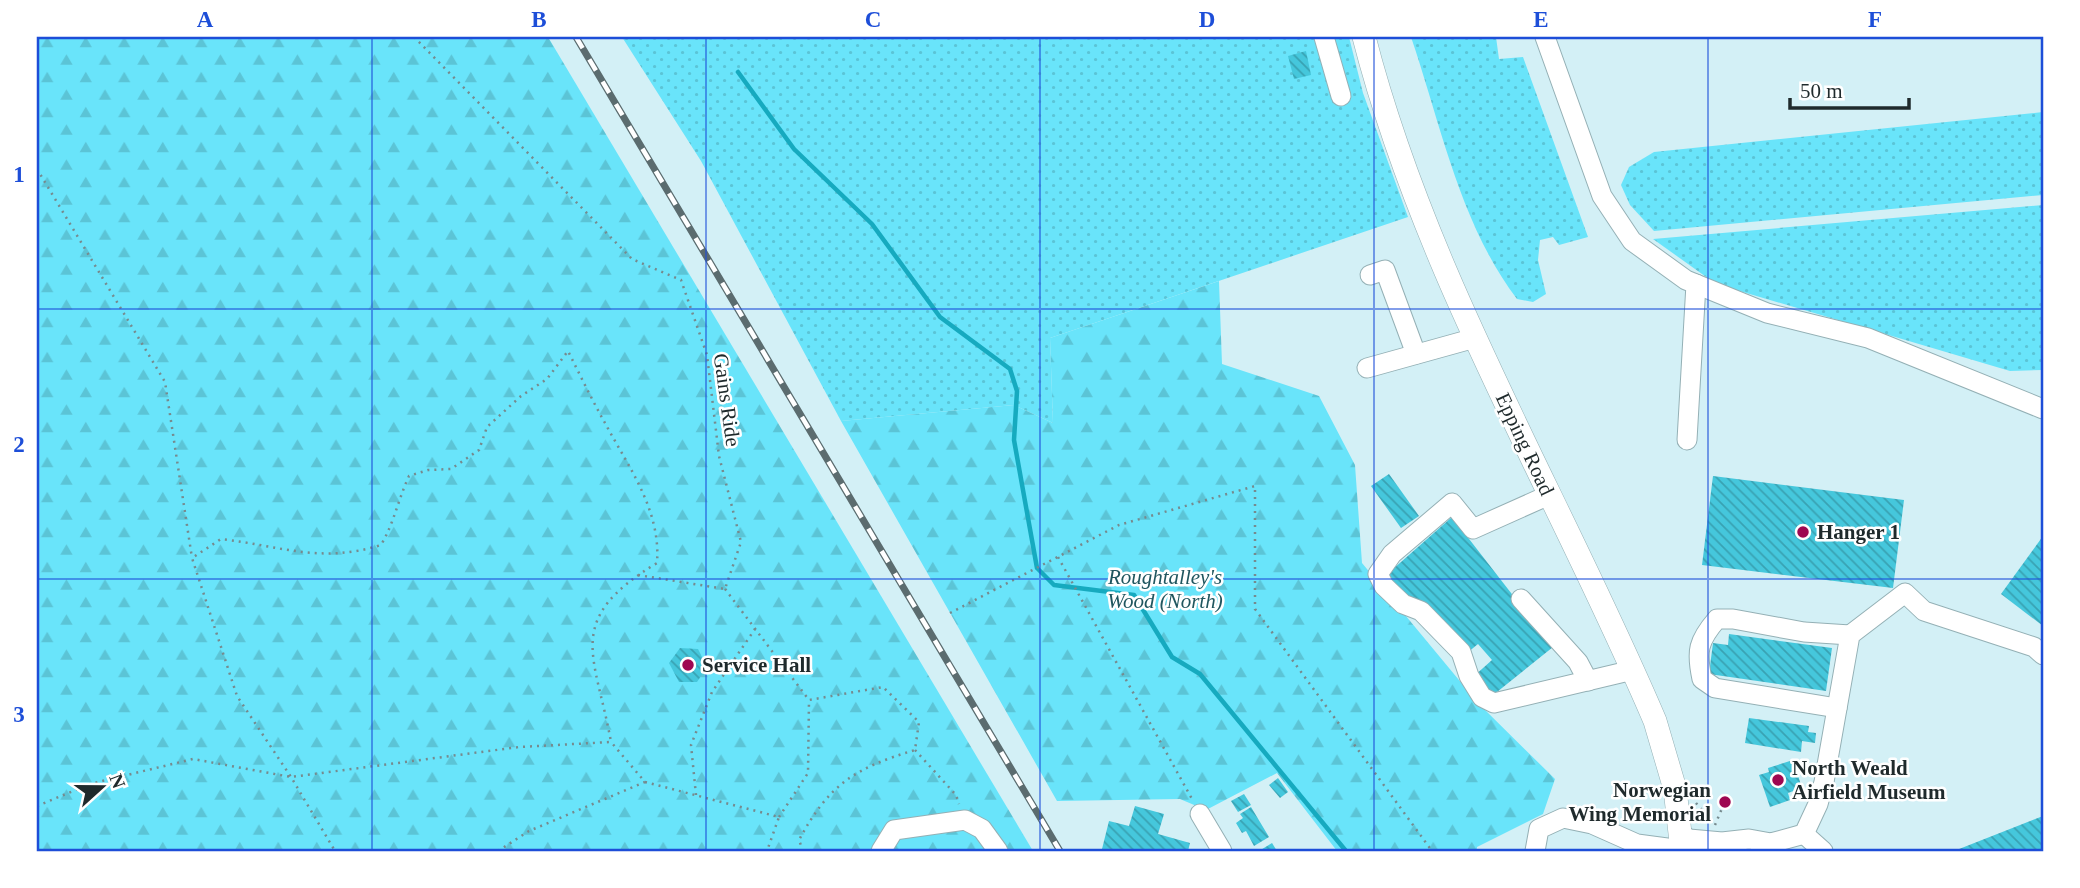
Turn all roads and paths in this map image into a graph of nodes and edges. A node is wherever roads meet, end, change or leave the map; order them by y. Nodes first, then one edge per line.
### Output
1 (414, 37) edge
2 (1324, 37) edge
3 (1364, 37) edge
4 (1545, 37) edge
5 (1340, 96) dead end
6 (37, 169) edge
7 (1370, 275) dead end
8 (1696, 284) junction
9 (1475, 338) junction
10 (1416, 354) junction
11 (1367, 368) dead end
12 (2043, 409) edge
13 (1687, 440) dead end
14 (1549, 495) junction
15 (1058, 557) junction
16 (192, 558) junction
17 (637, 575) junction
18 (725, 589) junction
19 (1521, 599) dead end
20 (950, 613) dead end
21 (755, 629) junction
22 (1850, 635) junction
23 (2043, 655) edge
24 (1633, 670) junction
25 (1588, 681) junction
26 (809, 700) junction
27 (1837, 708) junction
28 (611, 742) junction
29 (915, 750) junction
30 (291, 776) junction
31 (645, 782) junction
32 (696, 795) junction
33 (1692, 797) dead end
34 (37, 806) edge
35 (1723, 806) dead end
36 (1200, 814) joint
37 (779, 817) junction
38 (965, 820) junction
39 (1715, 826) junction
40 (1721, 833) dead end
41 (1804, 834) junction
42 (1682, 845) edge
43 (1767, 847) edge
44 (335, 851) edge
45 (498, 851) edge
46 (766, 851) edge
47 (803, 851) edge
48 (881, 851) edge
49 (998, 851) edge
50 (1222, 851) edge
51 (1432, 851) edge
52 (1535, 851) edge
53 (1823, 851) edge

1 - 18 path, Gains Ride
2 - 5 street
3 - 9 main road, Epping Road
4 - 8 street
6 - 16 path
7 - 10 street
8 - 12 street
8 - 13 street
9 - 10 street
9 - 14 main road, Epping Road
10 - 11 street
14 - 24 main road, Epping Road
14 - 25 street
15 - 20 path
15 - 36 path
15 - 51 path
16 - 17 path
16 - 30 path
17 - 18 path
17 - 28 path
18 - 21 path
19 - 25 street
21 - 26 path
21 - 32 path
22 - 23 street
22 - 27 street
22 - 27 street
24 - 25 street
24 - 42 main road, Epping Road
26 - 29 path
26 - 37 path
27 - 41 street
28 - 30 path
28 - 31 path
29 - 38 path
29 - 47 path
30 - 34 path
30 - 44 path
31 - 32 path
31 - 45 path
32 - 37 path
33 - 39 path
35 - 39 path
36 - 50 street
37 - 46 path
38 - 48 street
38 - 49 street
39 - 40 path
41 - 43 street
41 - 53 street
42 - 43 street
42 - 52 street

